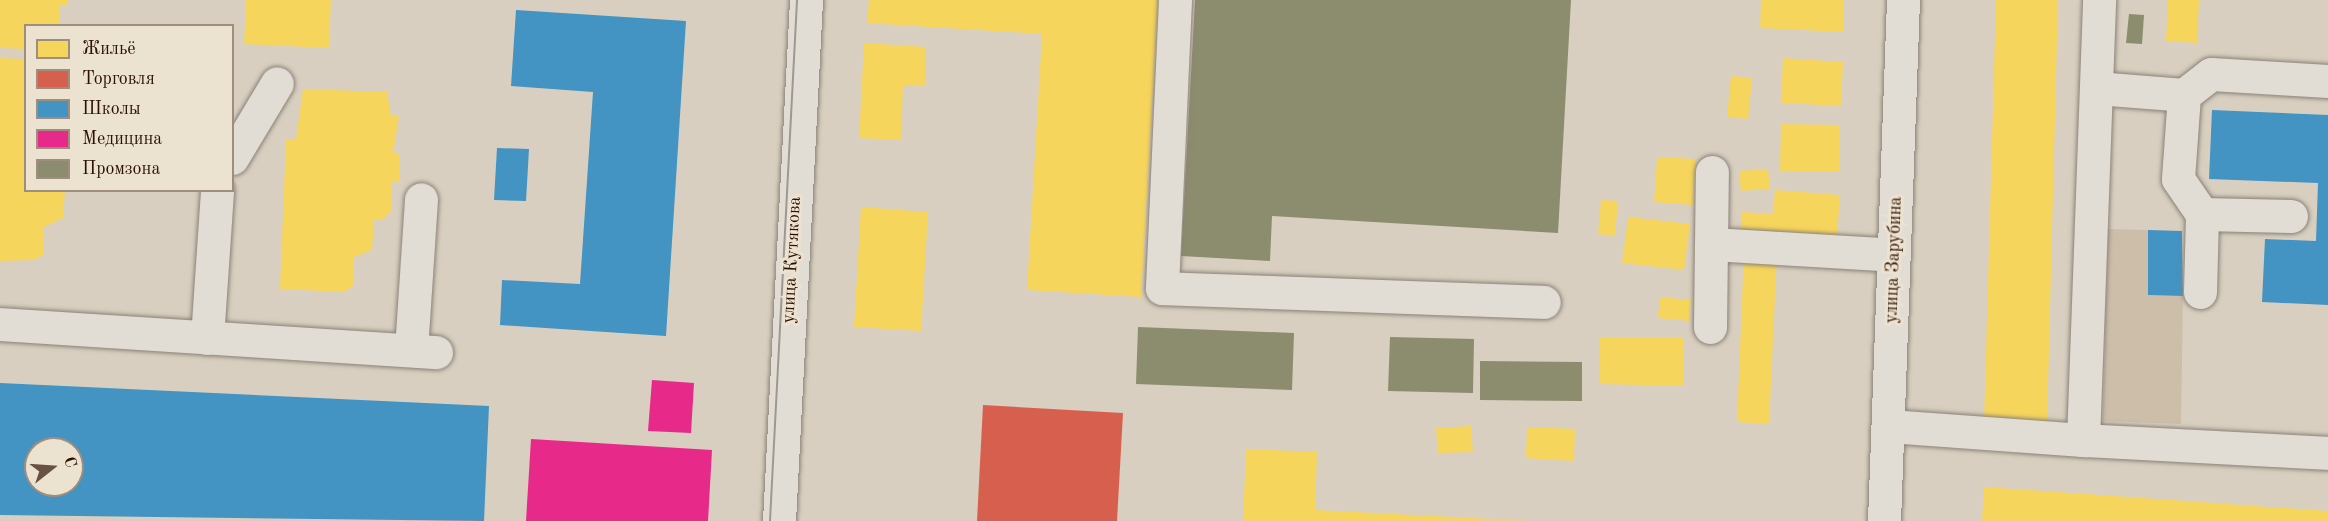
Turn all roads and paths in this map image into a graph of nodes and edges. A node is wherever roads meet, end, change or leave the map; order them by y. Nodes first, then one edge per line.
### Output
1 (806, 0) edge
2 (1175, 0) edge
3 (1903, 0) edge
4 (2099, 0) edge
5 (2328, 81) edge
6 (277, 83) dead end
7 (2096, 88) junction
8 (2184, 95) junction
9 (234, 155) edge
10 (1712, 172) dead end
11 (217, 192) edge
12 (421, 199) dead end
13 (2202, 214) junction
14 (2292, 216) dead end
15 (1711, 244) junction
16 (1894, 255) junction
17 (2200, 292) dead end
18 (1544, 302) dead end
19 (0, 324) edge
20 (1710, 327) dead end
21 (207, 338) junction
22 (1888, 426) junction
23 (2083, 440) junction
24 (2328, 453) edge
25 (779, 521) edge
26 (1884, 521) edge

1 - 25 street, улица Кутякова
2 - 18 street
3 - 16 street, улица Зарубина
4 - 7 street
5 - 8 street
6 - 9 street
7 - 8 street
7 - 23 street
8 - 13 street
10 - 15 street
11 - 21 street
12 - 21 street
13 - 14 street
13 - 17 street
15 - 16 street
15 - 20 street
16 - 22 street, улица Зарубина
19 - 21 street
22 - 23 street
22 - 26 street, улица Зарубина
23 - 24 street

